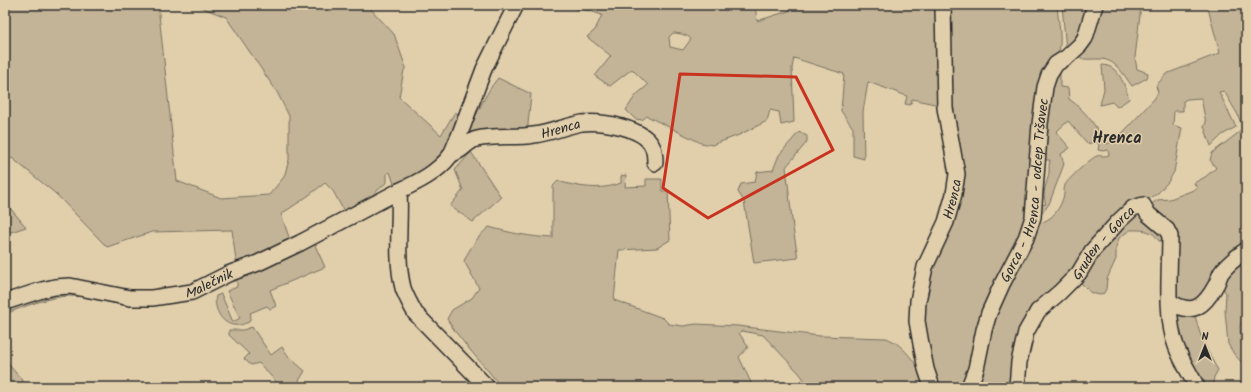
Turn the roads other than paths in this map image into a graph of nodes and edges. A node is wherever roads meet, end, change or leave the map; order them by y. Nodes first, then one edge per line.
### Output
1 (516, 5) edge
2 (943, 5) edge
3 (1095, 5) edge
4 (451, 154) junction
5 (655, 163) dead end
6 (438, 169) joint
7 (399, 191) junction
8 (1246, 250) edge
9 (5, 302) edge
10 (1170, 302) junction
11 (484, 383) edge
12 (932, 387) edge
13 (969, 387) edge
14 (1017, 387) edge
15 (1197, 387) edge

1 - 4 street, Hrenca
2 - 12 street, Hrenca
3 - 13 street, Gorca - Hrenca - odcep Tršavec
4 - 5 street, Hrenca
4 - 6 street, Hrenca
6 - 7 street, Malečnik
7 - 9 street, Malečnik
7 - 11 street
8 - 10 street
10 - 14 street, Gruden - Gorca
10 - 15 street

